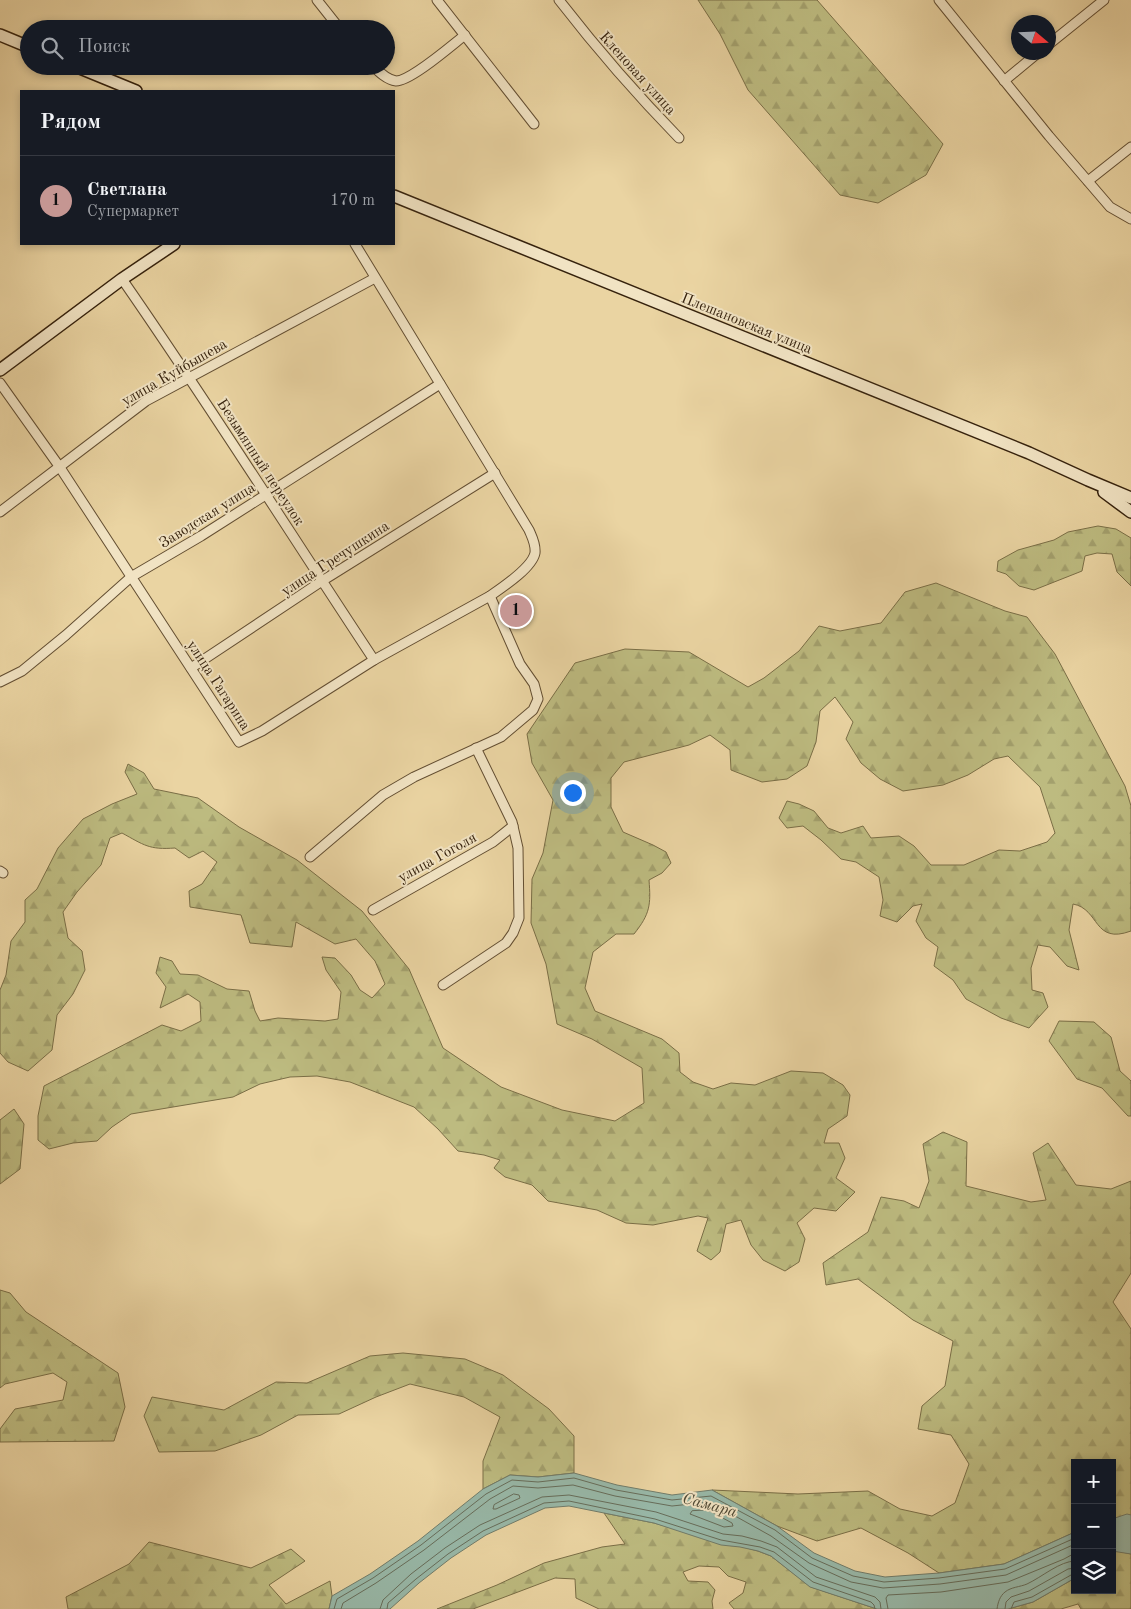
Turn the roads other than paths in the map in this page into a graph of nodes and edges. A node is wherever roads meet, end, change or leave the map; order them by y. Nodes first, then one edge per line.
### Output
1 (317, 0) edge
2 (437, 0) edge
3 (560, 0) edge
4 (939, 0) edge
5 (1104, 0) edge
6 (333, 20) edge
7 (0, 35) edge
8 (465, 35) junction
9 (1056, 39) edge
10 (20, 43) edge
11 (1029, 60) edge
12 (98, 75) edge
13 (384, 75) edge
14 (1004, 81) junction
15 (134, 90) edge
16 (534, 124) dead end
17 (679, 138) dead end
18 (1131, 147) edge
19 (1088, 181) junction
20 (395, 196) edge
21 (1131, 219) edge
22 (173, 245) edge
23 (356, 245) edge
24 (375, 278) junction
25 (122, 279) junction
26 (0, 370) edge
27 (190, 377) junction
28 (0, 383) edge
29 (440, 384) junction
30 (59, 466) junction
31 (494, 473) junction
32 (1088, 480) junction
33 (265, 495) junction
34 (1131, 498) edge
35 (0, 512) edge
36 (1131, 512) edge
37 (131, 577) junction
38 (322, 582) junction
39 (490, 596) junction
40 (374, 660) junction
41 (192, 668) junction
42 (0, 682) edge
43 (476, 748) junction
44 (513, 826) junction
45 (310, 857) dead end
46 (373, 910) dead end
47 (443, 985) dead end

1 - 6 street
2 - 8 street
3 - 17 street, Кленовая улица
4 - 14 street
5 - 9 street
7 - 10 main road
8 - 13 street
8 - 16 street
11 - 14 street
12 - 15 main road
14 - 19 street
18 - 19 street
19 - 21 street
20 - 32 main road, Плешановская улица
22 - 25 main road
23 - 24 street
24 - 27 street, улица Куйбышева
24 - 29 street
25 - 26 main road
25 - 27 street, Безымянный переулок
27 - 30 street, улица Куйбышева
27 - 33 street, Безымянный переулок
28 - 30 street, улица Гагарина
29 - 31 street
29 - 33 street, Заводская улица
30 - 35 street, улица Куйбышева
30 - 37 street, улица Гагарина
31 - 38 street, улица Гречушкина
31 - 39 street, улица Гагарина
32 - 34 main road
32 - 36 main road
33 - 37 street, Заводская улица
33 - 38 street, Безымянный переулок
37 - 41 street, улица Гагарина
37 - 42 street, Заводская улица
38 - 40 street, Безымянный переулок
38 - 41 street, улица Гречушкина
39 - 40 street, улица Гагарина
39 - 43 street
40 - 41 street, улица Гагарина
43 - 44 street
43 - 45 street
44 - 46 street, улица Гоголя
44 - 47 street

